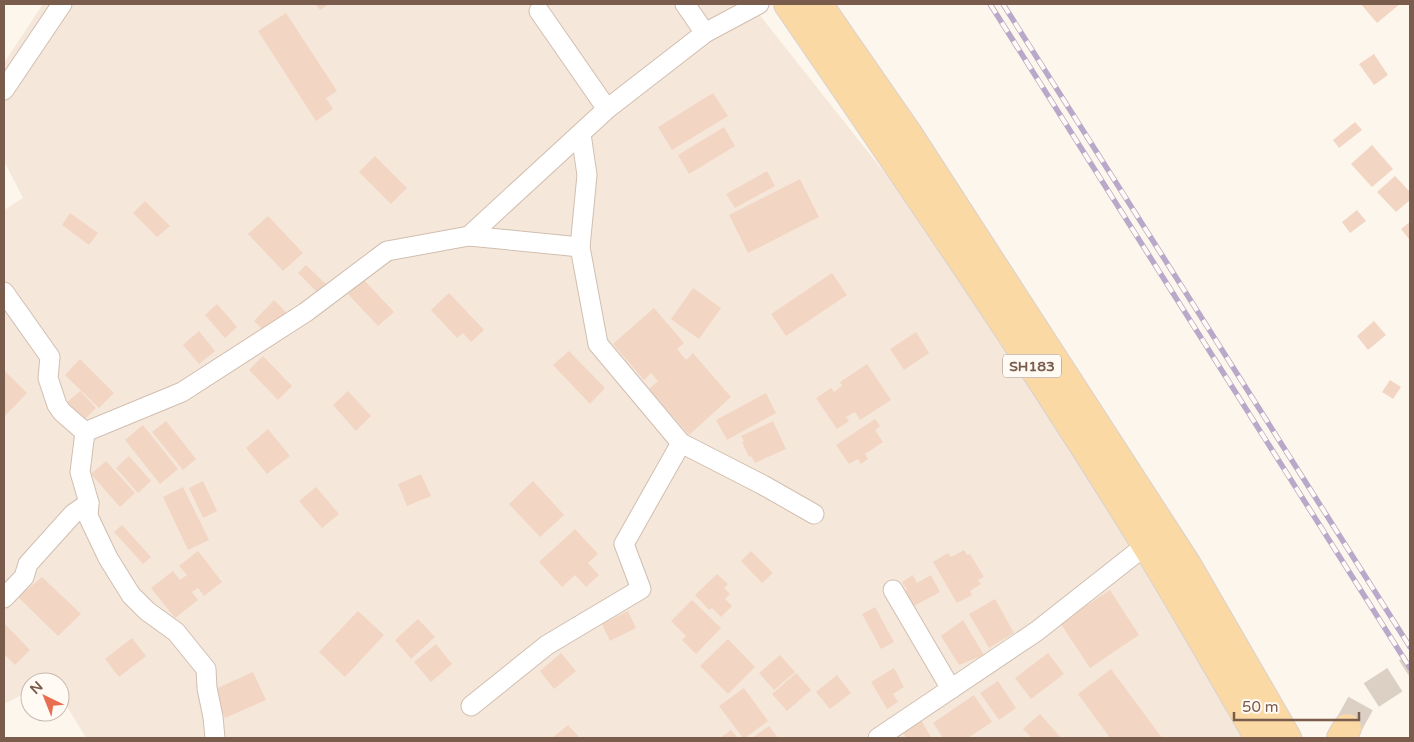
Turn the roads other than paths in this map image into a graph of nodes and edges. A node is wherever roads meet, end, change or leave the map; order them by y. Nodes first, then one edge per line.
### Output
1 (62, 4) edge
2 (685, 4) edge
3 (759, 4) edge
4 (788, 4) edge
5 (818, 4) edge
6 (539, 11) dead end
7 (705, 33) junction
8 (4, 90) edge
9 (607, 109) junction
10 (581, 134) junction
11 (469, 236) junction
12 (580, 247) junction
13 (4, 292) edge
14 (85, 432) junction
15 (681, 443) junction
16 (89, 503) junction
17 (814, 514) dead end
18 (1146, 545) junction
19 (893, 590) dead end
20 (4, 598) edge
21 (1244, 688) junction
22 (951, 689) junction
23 (471, 706) dead end
24 (214, 738) edge
25 (878, 738) edge
26 (1245, 738) edge
27 (1259, 738) edge
28 (1287, 738) edge

1 - 8 street
2 - 7 street
3 - 7 street
4 - 18 main road, SH183
5 - 21 main road
6 - 9 street
7 - 9 street
9 - 10 street
10 - 11 street
10 - 12 street
11 - 12 street
11 - 14 street
12 - 15 street
13 - 14 street
14 - 16 street
15 - 17 street
15 - 23 street
16 - 20 street
16 - 24 street
18 - 21 main road, SH183
18 - 22 street
19 - 22 street
21 - 26 main road
21 - 27 main road, SH183
21 - 28 main road
22 - 25 street

